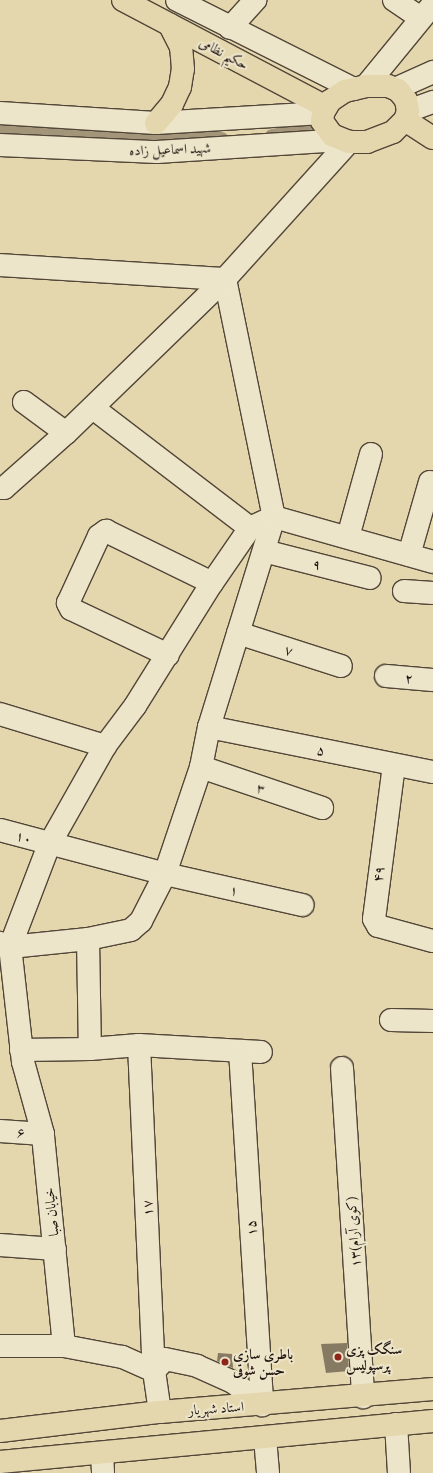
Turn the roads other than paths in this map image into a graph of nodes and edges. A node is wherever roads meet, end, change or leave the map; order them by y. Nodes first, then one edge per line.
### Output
1 (123, 0) edge
2 (177, 0) edge
3 (255, 0) edge
4 (394, 0) edge
5 (427, 11) edge
6 (170, 25) junction
7 (230, 28) junction
8 (433, 72) edge
9 (360, 88) junction
10 (395, 89) junction
11 (433, 102) edge
12 (324, 110) junction
13 (0, 113) edge
14 (407, 116) junction
15 (156, 123) junction
16 (433, 138) edge
17 (345, 141) junction
18 (0, 145) edge
19 (0, 265) edge
20 (224, 279) junction
21 (24, 402) dead end
22 (93, 408) junction
23 (66, 433) junction
24 (371, 454) dead end
25 (430, 482) dead end
26 (1, 490) edge
27 (274, 517) junction
28 (250, 528) junction
29 (348, 537) junction
30 (264, 551) junction
31 (409, 555) junction
32 (433, 562) edge
33 (370, 578) dead end
34 (212, 583) junction
35 (404, 591) dead end
36 (433, 593) edge
37 (238, 633) junction
38 (168, 655) junction
39 (341, 666) dead end
40 (386, 676) dead end
41 (433, 680) edge
42 (0, 714) edge
43 (209, 727) junction
44 (106, 746) junction
45 (394, 766) junction
46 (201, 767) junction
47 (433, 772) edge
48 (322, 808) dead end
49 (0, 830) edge
50 (49, 845) junction
51 (165, 874) junction
52 (303, 905) dead end
53 (88, 939) junction
54 (433, 941) edge
55 (5, 945) edge
56 (391, 1020) dead end
57 (433, 1021) edge
58 (139, 1044) junction
59 (90, 1049) junction
60 (21, 1050) junction
61 (342, 1068) dead end
62 (0, 1131) edge
63 (43, 1134) junction
64 (0, 1245) edge
65 (55, 1249) junction
66 (0, 1346) edge
67 (64, 1346) junction
68 (154, 1371) junction
69 (433, 1390) edge
70 (363, 1397) junction
71 (262, 1405) junction
72 (160, 1412) junction
73 (433, 1421) edge
74 (396, 1424) junction
75 (0, 1431) edge
76 (265, 1438) junction
77 (0, 1462) edge
78 (103, 1463) edge
79 (268, 1473) edge
80 (399, 1473) edge

1 - 6 main road, حکیم نظامی
2 - 7 street
3 - 7 street
4 - 5 street
5 - 9 street
6 - 12 main road, حکیم نظامی
6 - 15 main road
7 - 9 street
8 - 10 street
9 - 10 main road
9 - 12 main road
10 - 14 main road
11 - 14 street
12 - 15 street, شهید اسماعیل زاده
12 - 17 main road
13 - 15 street, شهید اسماعیل زاده
14 - 16 main road
14 - 17 main road
17 - 18 street, شهید اسماعیل زاده
17 - 20 street
19 - 20 street
20 - 22 street
20 - 27 street
21 - 23 street
22 - 23 street
22 - 28 street
23 - 26 street
24 - 29 street
25 - 31 street
27 - 28 street
27 - 29 street
27 - 30 street
28 - 34 street
29 - 31 street
30 - 33 street, ۹
30 - 37 street
31 - 32 street
34 - 38 street
34 - 38 street
35 - 36 street
37 - 39 street, ۷
37 - 43 street
38 - 44 street
40 - 41 street, ۲
42 - 44 street
43 - 45 street, ۵
43 - 46 street
44 - 50 street
45 - 47 street, ۵
45 - 54 street, ۴۹
46 - 48 street, ۳
46 - 51 street
49 - 50 street, ۱۰
50 - 51 street, ۱۰
50 - 55 street
51 - 52 street, ۱
51 - 53 street
53 - 55 street
53 - 59 street
55 - 60 street, خیابان صبا
56 - 57 street
58 - 59 street
58 - 68 street, ۱۷
58 - 71 street, ۱۵
59 - 60 street
60 - 63 street, خیابان صبا
61 - 70 street, ۱۳(کوی آرام)
62 - 63 street, ۶
63 - 65 street, خیابان صبا
64 - 65 street
65 - 67 street, خیابان صبا
66 - 67 street
67 - 68 street
68 - 71 street
68 - 72 street
69 - 70 main road, استاد شهریار
70 - 71 main road, استاد شهریار
71 - 72 main road, استاد شهریار
72 - 75 main road, استاد شهریار
73 - 74 main road
74 - 76 main road
74 - 80 street
76 - 78 main road
76 - 79 street
77 - 78 main road

